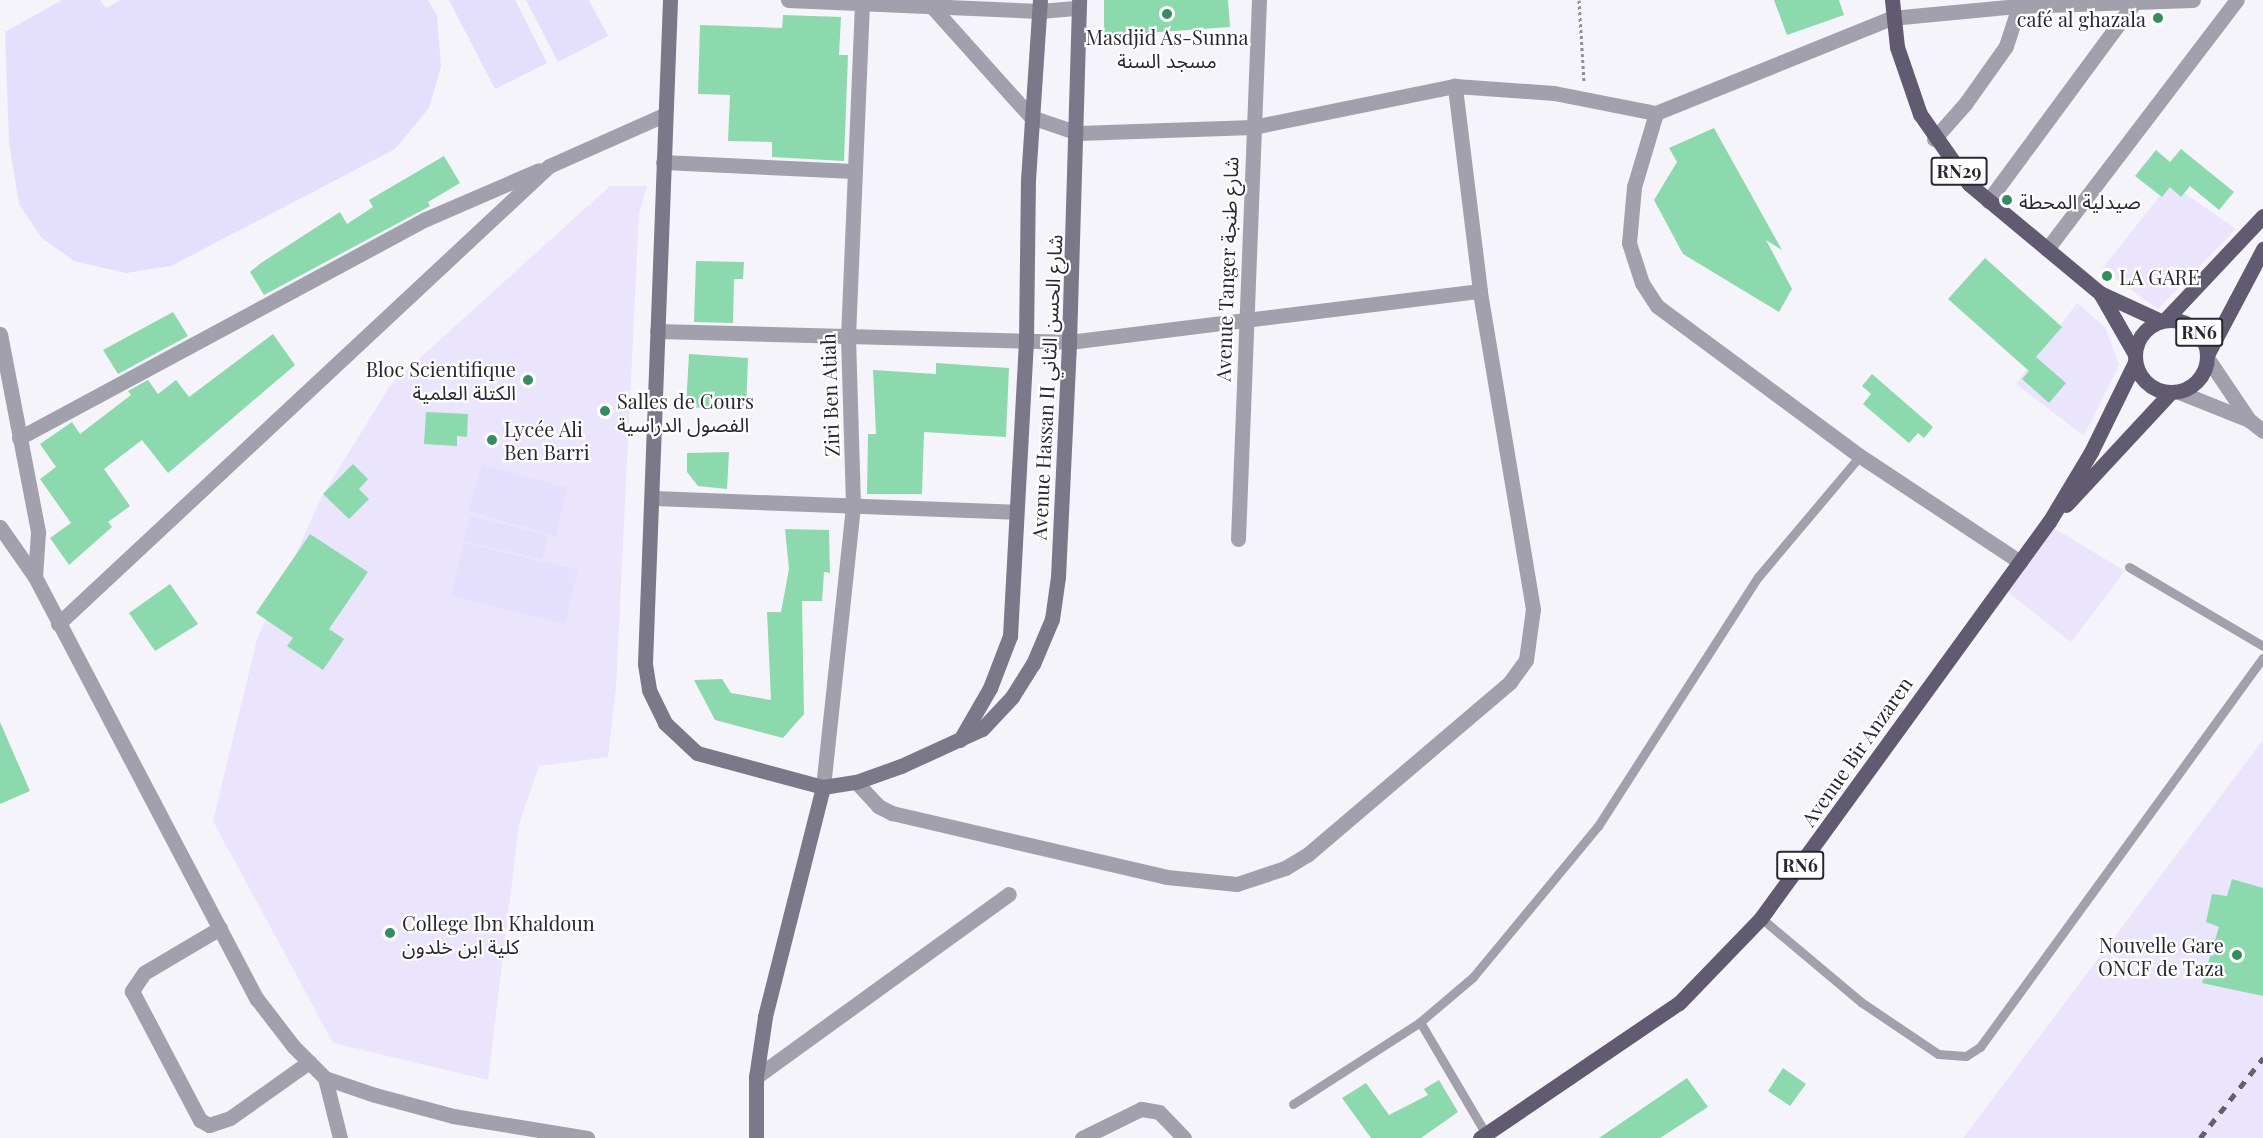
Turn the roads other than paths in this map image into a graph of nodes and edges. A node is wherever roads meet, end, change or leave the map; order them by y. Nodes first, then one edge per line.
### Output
1 (670, 0) edge
2 (788, 0) edge
3 (1259, 0) edge
4 (1892, 0) edge
5 (2193, 0) edge
6 (2237, 0) edge
7 (862, 2) edge
8 (928, 2) edge
9 (2103, 2) edge
10 (2134, 3) junction
11 (1078, 4) edge
12 (1040, 5) edge
13 (2019, 6) junction
14 (1891, 18) junction
15 (1455, 86) junction
16 (1656, 113) junction
17 (664, 115) junction
18 (1031, 117) junction
19 (1253, 127) junction
20 (1078, 133) junction
21 (1934, 139) junction
22 (663, 162) junction
23 (549, 166) junction
24 (853, 171) junction
25 (1988, 201) junction
26 (2263, 216) edge
27 (2047, 249) junction
28 (2263, 249) edge
29 (1480, 291) junction
30 (2100, 293) junction
31 (1244, 320) junction
32 (2163, 320) junction
33 (657, 332) junction
34 (0, 334) edge
35 (848, 337) junction
36 (1026, 341) junction
37 (1069, 342) junction
38 (2208, 356) junction
39 (2135, 358) junction
40 (2175, 392) junction
41 (7, 403) edge
42 (2249, 420) junction
43 (2263, 431) edge
44 (19, 438) junction
45 (1860, 456) junction
46 (654, 498) junction
47 (854, 505) junction
48 (1015, 512) junction
49 (2049, 522) junction
50 (0, 527) edge
51 (1238, 539) dead end
52 (2020, 562) junction
53 (2129, 567) dead end
54 (35, 577) junction
55 (58, 624) junction
56 (2263, 646) edge
57 (2263, 658) edge
58 (960, 740) junction
59 (856, 782) junction
60 (823, 787) junction
61 (1009, 894) dead end
62 (1761, 918) junction
63 (220, 928) junction
64 (1420, 1022) junction
65 (309, 1062) junction
66 (756, 1077) junction
67 (325, 1078) junction
68 (1293, 1104) dead end
69 (1483, 1136) edge
70 (340, 1138) edge
71 (587, 1138) edge
72 (756, 1138) edge
73 (1082, 1138) edge
74 (1184, 1138) edge

1 - 17 street
2 - 7 street
3 - 19 street, Avenue Tanger شارع طنجة
4 - 14 main road, RN29
5 - 10 street
6 - 27 street
7 - 8 street
7 - 24 street, Ziri Ben Atiah
8 - 12 street
8 - 18 street
9 - 10 street
9 - 13 street
10 - 25 street
11 - 12 street
11 - 20 street, Avenue Hassan II شارع الحسن الثاني
12 - 18 street, Avenue Hassan II شارع الحسن الثاني
13 - 14 street
13 - 21 street
14 - 16 street
14 - 21 main road, RN29
15 - 16 street
15 - 19 street
15 - 29 street
16 - 45 street
17 - 22 street
17 - 23 street
18 - 20 street
18 - 36 street, Avenue Hassan II شارع الحسن الثاني
19 - 20 street
19 - 31 street, Avenue Tanger شارع طنجة
20 - 37 street, Avenue Hassan II شارع الحسن الثاني
21 - 25 main road, RN29
22 - 24 street
22 - 33 street
23 - 44 street
23 - 55 street
24 - 35 street, Ziri Ben Atiah
25 - 27 main road, RN29
26 - 32 main road, RN6
27 - 30 main road, RN29
28 - 38 main road, RN6
29 - 31 street
29 - 59 street
30 - 32 main road, RN29
30 - 39 main road, RN29
31 - 37 street
31 - 51 street, Avenue Tanger شارع طنجة
32 - 38 main road, RN6
32 - 39 main road, RN6
33 - 35 street
33 - 46 street
34 - 41 street
35 - 36 street
35 - 47 street, Ziri Ben Atiah
36 - 37 street
36 - 48 street, Avenue Hassan II شارع الحسن الثاني
37 - 58 street, Avenue Hassan II شارع الحسن الثاني
38 - 40 main road, RN6
38 - 42 street
39 - 40 main road
39 - 49 main road, Avenue Bir Anzaren / RN6
40 - 42 street
40 - 49 main road, Avenue Bir Anzaren / RN6
41 - 44 street
42 - 43 street
44 - 54 street
45 - 52 street
45 - 64 lane
46 - 47 street
46 - 60 street
47 - 48 street
47 - 60 street, Ziri Ben Atiah
48 - 58 street, Avenue Hassan II شارع الحسن الثاني
49 - 52 main road, Avenue Bir Anzaren / RN6
50 - 54 street
52 - 62 main road, Avenue Bir Anzaren / RN6
53 - 56 lane
54 - 55 street
55 - 63 street
57 - 62 lane
58 - 59 street, Avenue Hassan II شارع الحسن الثاني
59 - 60 street, Avenue Hassan II شارع الحسن الثاني
60 - 66 street
61 - 66 street
62 - 69 main road, Avenue Bir Anzaren / RN6
63 - 65 street
63 - 65 street
64 - 68 lane
64 - 69 lane
65 - 67 street
66 - 72 street
67 - 70 street
67 - 71 street
73 - 74 street

